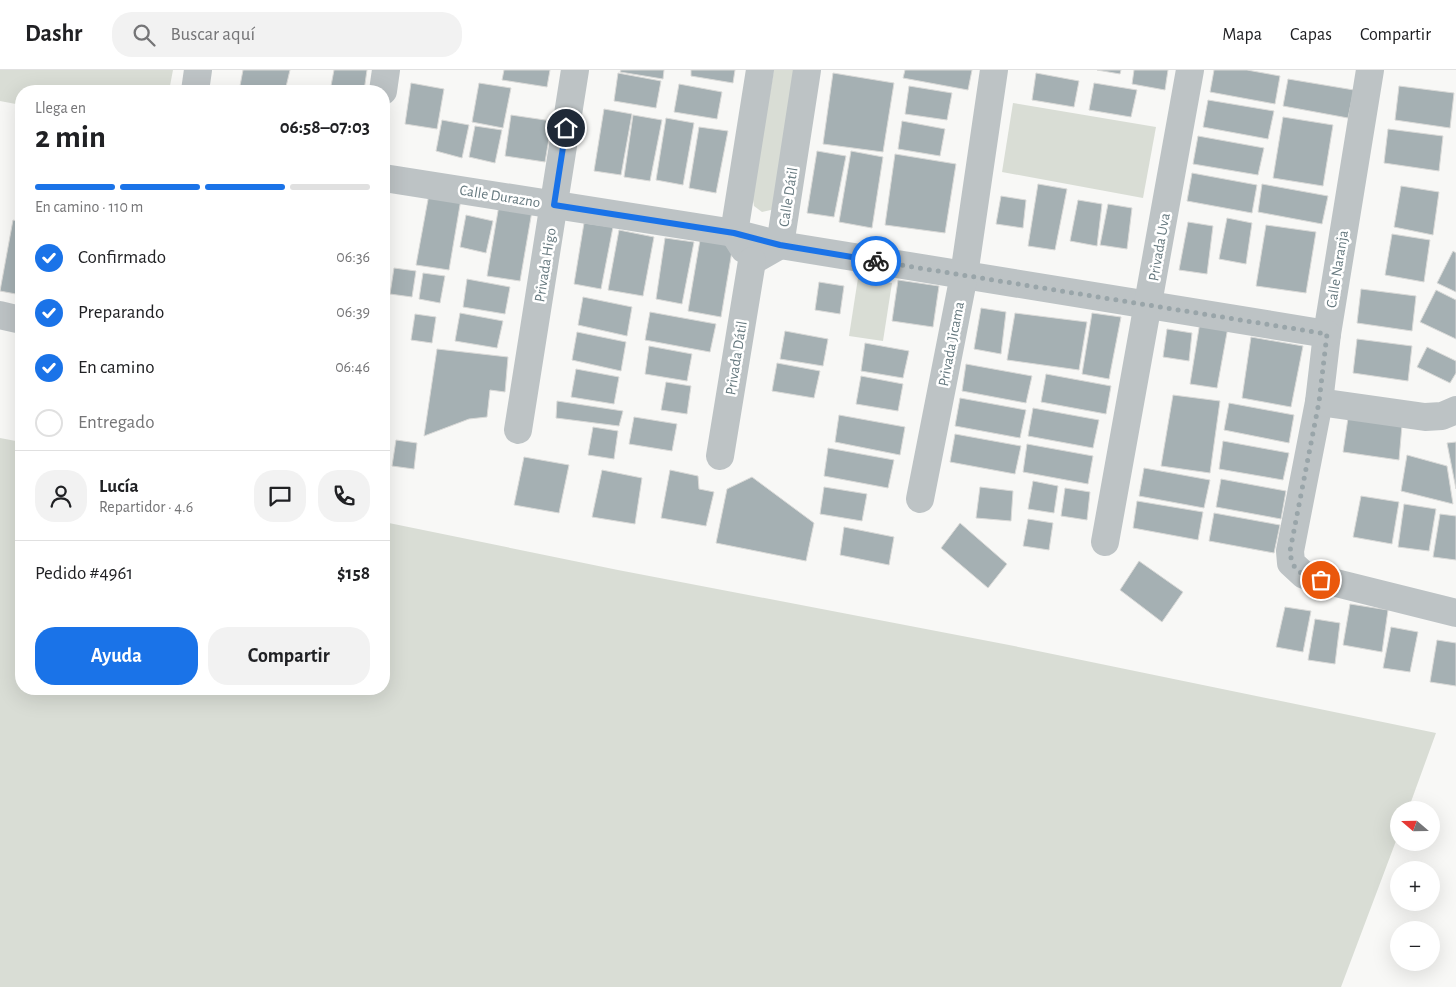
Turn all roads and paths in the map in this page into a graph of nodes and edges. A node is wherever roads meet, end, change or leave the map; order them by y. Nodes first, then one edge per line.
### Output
1 (198, 70) edge
2 (386, 70) edge
3 (576, 70) edge
4 (760, 70) edge
5 (807, 70) edge
6 (994, 70) edge
7 (1190, 70) edge
8 (1370, 70) edge
9 (196, 85) edge
10 (383, 85) edge
11 (390, 179) edge
12 (554, 205) junction
13 (734, 233) junction
14 (780, 245) junction
15 (752, 261) junction
16 (964, 275) junction
17 (1148, 306) junction
18 (0, 315) edge
19 (15, 319) edge
20 (1327, 334) junction
21 (1319, 402) junction
22 (1456, 410) edge
23 (518, 430) dead end
24 (720, 456) dead end
25 (920, 499) dead end
26 (1105, 542) dead end
27 (1456, 613) edge

1 - 9 street
2 - 10 street
3 - 12 street, Privada Higo
4 - 13 street
5 - 14 street, Calle Dátil
6 - 16 street, Privada Jicama
7 - 17 street, Privada Uva
8 - 20 street, Calle Naranja
11 - 12 street, Calle Durazno
12 - 13 street, Calle Durazno
12 - 23 street, Privada Higo
13 - 14 street, Calle Durazno
13 - 15 street
14 - 15 street, Calle Dátil
14 - 16 street, Calle Durazno
15 - 24 street, Privada Dátil
16 - 17 street, Calle Durazno
16 - 25 street, Privada Jicama
17 - 20 street, Calle Durazno
17 - 26 street, Privada Uva
18 - 19 street
20 - 21 street, Calle Naranja
21 - 22 street
21 - 27 street, Calle Naranja

